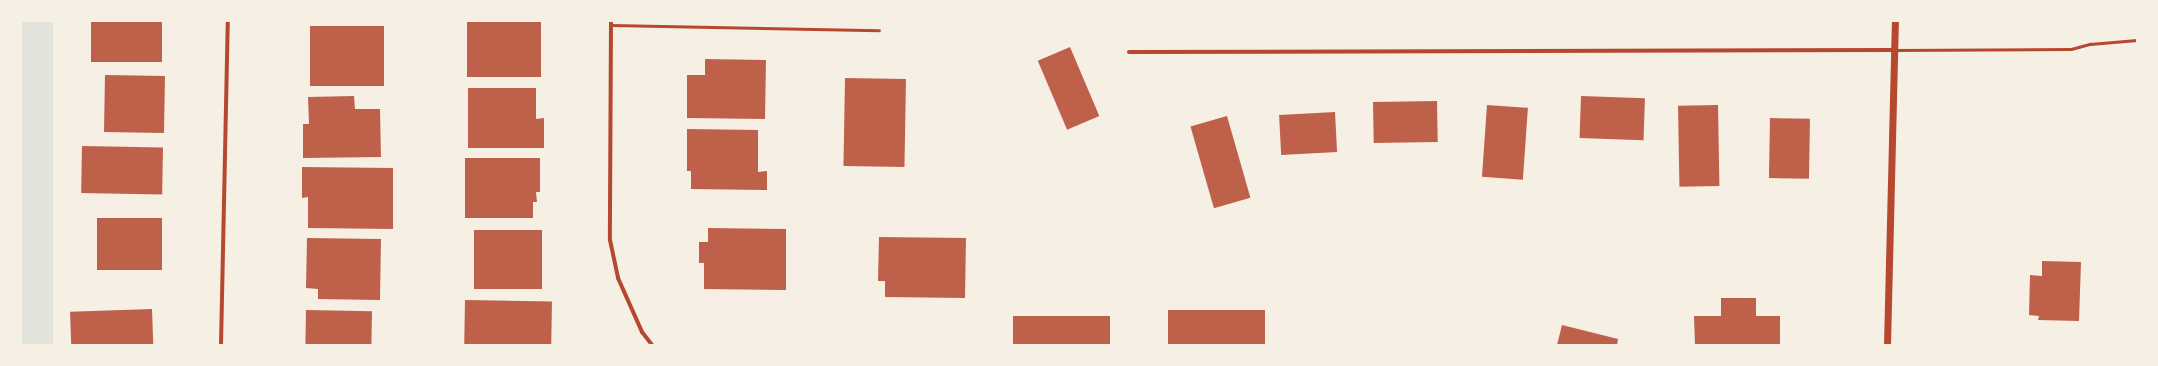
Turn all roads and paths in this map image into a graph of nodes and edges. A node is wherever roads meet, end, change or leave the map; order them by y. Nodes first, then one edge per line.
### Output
1 (228, 21) edge
2 (1895, 21) edge
3 (611, 23) edge
4 (879, 30) dead end
5 (2137, 40) edge
6 (1895, 50) junction
7 (1129, 52) dead end
8 (221, 345) edge
9 (652, 345) edge
10 (1887, 345) edge

1 - 8 street
2 - 6 street
3 - 4 lane
3 - 9 street
5 - 6 lane
6 - 7 street
6 - 10 street

